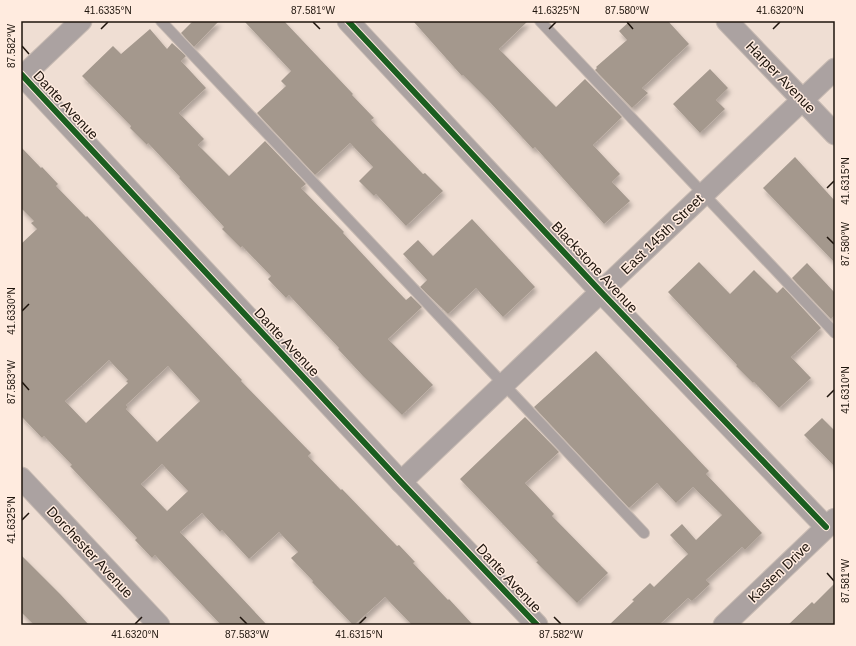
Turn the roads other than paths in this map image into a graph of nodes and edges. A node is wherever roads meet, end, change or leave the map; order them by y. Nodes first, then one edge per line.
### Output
1 (81, 21) edge
2 (161, 21) edge
3 (348, 21) edge
4 (540, 21) edge
5 (727, 21) edge
6 (835, 69) edge
7 (22, 76) edge
8 (803, 100) junction
9 (835, 134) edge
10 (704, 195) junction
11 (602, 292) junction
12 (835, 334) edge
13 (504, 384) junction
14 (21, 478) edge
15 (401, 482) junction
16 (831, 523) edge
17 (644, 533) dead end
18 (159, 625) edge
19 (537, 625) edge
20 (724, 625) edge

1 - 7 street
2 - 13 lane
3 - 11 street, Blackstone Avenue
4 - 10 lane
5 - 8 street, Harper Avenue
6 - 8 street, East 145th Street
7 - 15 street, Dante Avenue
8 - 9 street, Harper Avenue
8 - 10 street, East 145th Street
10 - 11 street, East 145th Street
10 - 12 lane
11 - 13 street, East 145th Street
11 - 16 street, Blackstone Avenue
13 - 15 street, East 145th Street
13 - 17 lane
14 - 18 street, Dorchester Avenue
15 - 19 street, Dante Avenue
16 - 20 street, Kasten Drive

